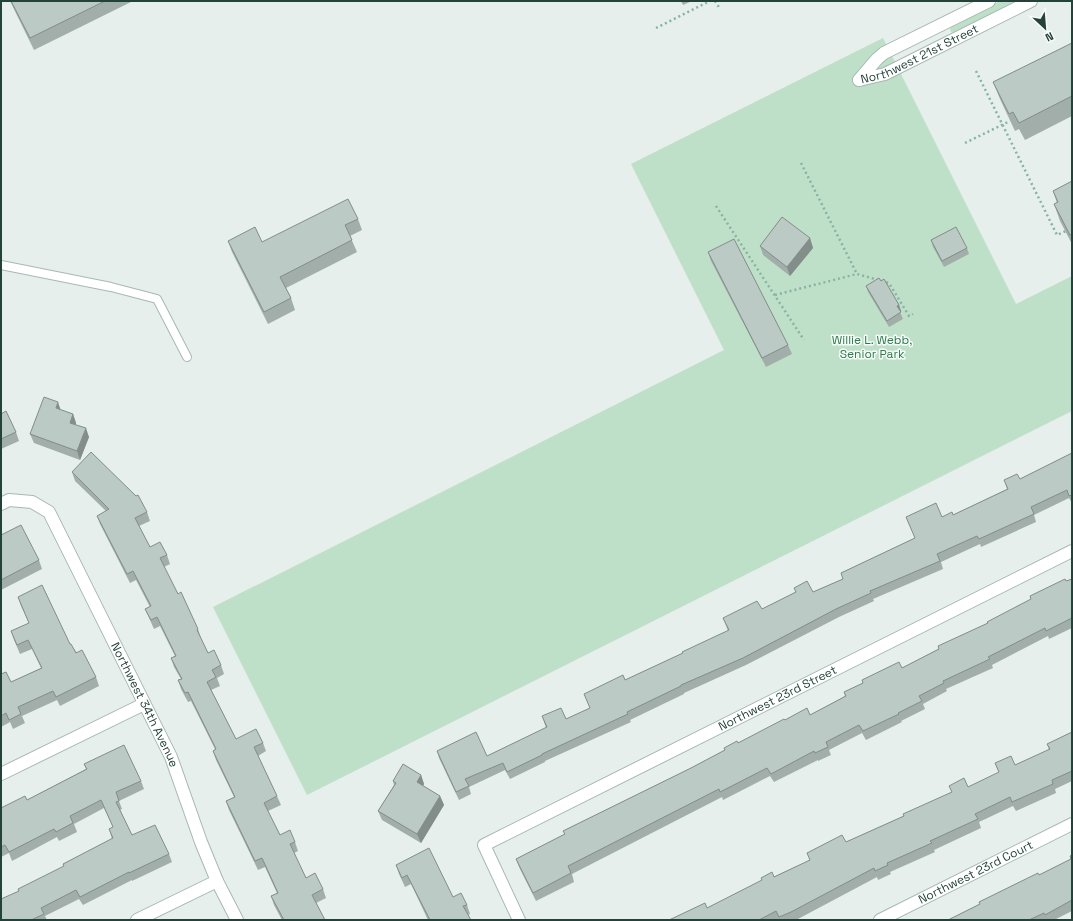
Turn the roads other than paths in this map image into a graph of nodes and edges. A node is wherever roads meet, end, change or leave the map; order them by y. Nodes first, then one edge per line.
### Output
1 (989, 1) edge
2 (1031, 1) edge
3 (1, 265) edge
4 (188, 357) dead end
5 (1, 504) edge
6 (1072, 552) edge
7 (144, 704) junction
8 (1, 774) edge
9 (1072, 824) edge
10 (217, 880) junction
11 (137, 920) edge
12 (237, 920) edge
13 (519, 920) edge
14 (880, 920) edge

1 - 2 street, Northwest 21st Street
3 - 4 lane
5 - 7 street, Northwest 34th Avenue
6 - 13 street, Northwest 23rd Street
7 - 8 street
7 - 10 street, Northwest 34th Avenue
9 - 14 street, Northwest 23rd Court
10 - 11 street
10 - 12 street, Northwest 34th Avenue

